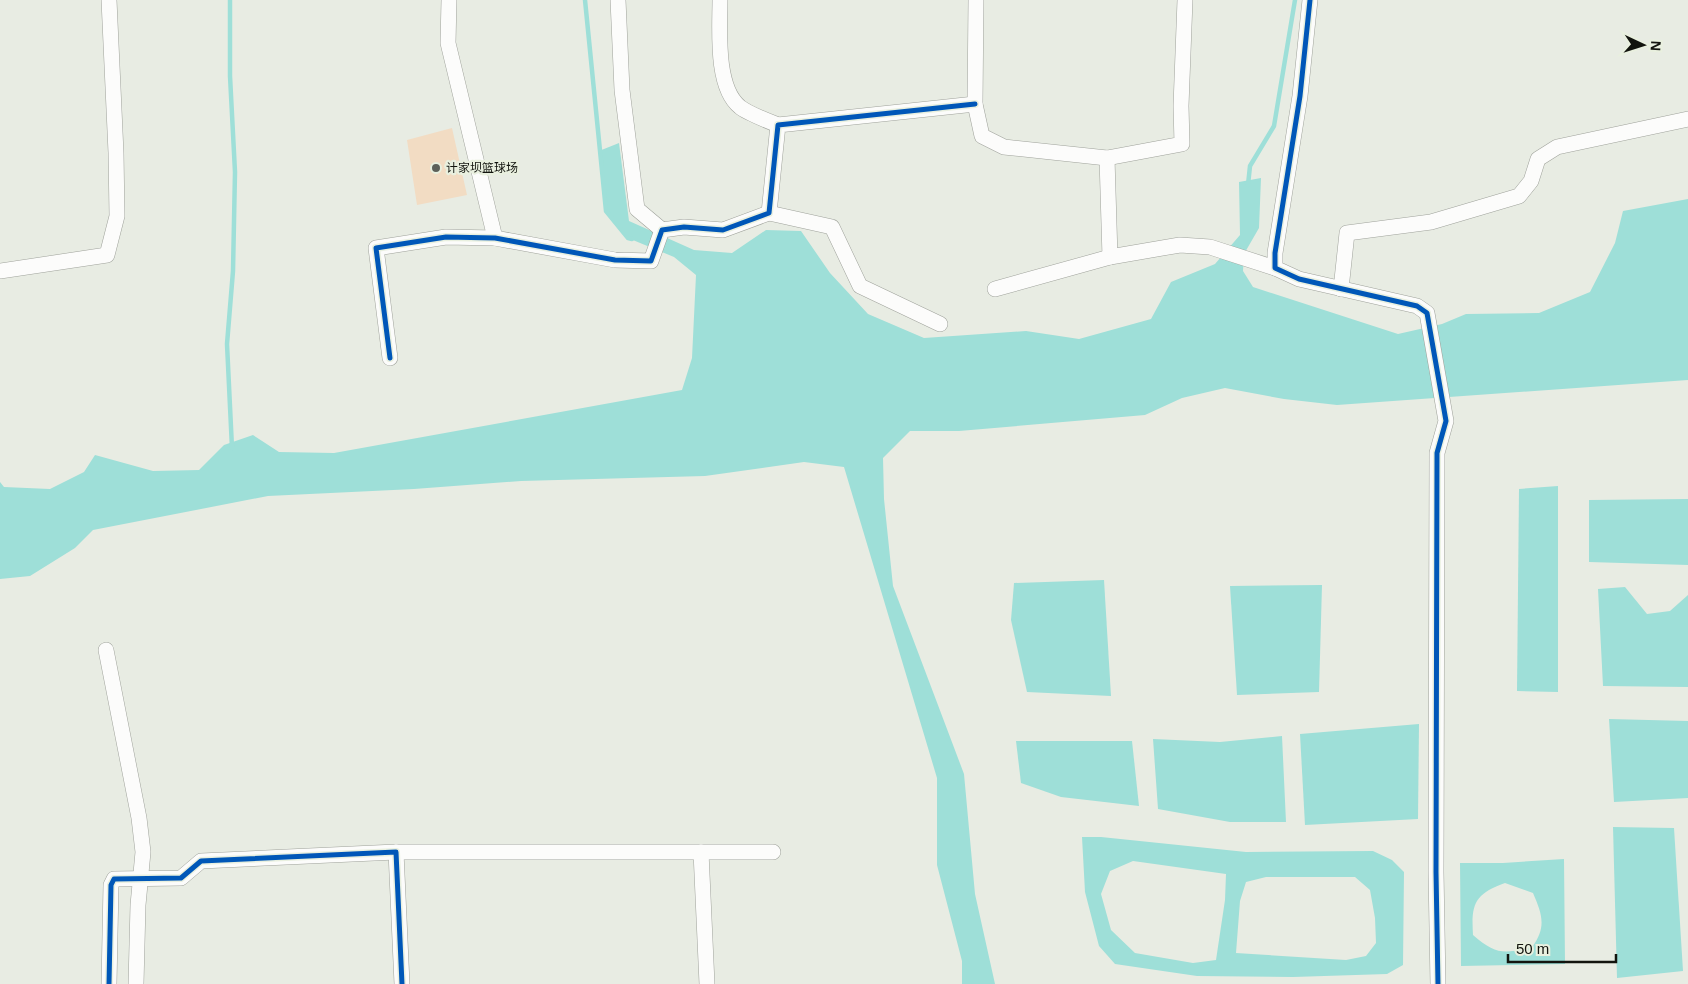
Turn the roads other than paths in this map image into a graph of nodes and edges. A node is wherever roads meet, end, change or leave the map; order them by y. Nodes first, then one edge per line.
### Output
1 (109, 0) edge
2 (449, 0) edge
3 (618, 0) edge
4 (720, 0) edge
5 (976, 0) edge
6 (1185, 0) edge
7 (1310, 0) edge
8 (975, 104) junction
9 (1688, 119) edge
10 (778, 125) junction
11 (1107, 158) junction
12 (769, 213) junction
13 (662, 230) junction
14 (495, 238) junction
15 (1110, 257) junction
16 (1275, 268) junction
17 (0, 270) edge
18 (995, 289) dead end
19 (1341, 289) junction
20 (940, 324) dead end
21 (390, 358) dead end
22 (106, 650) dead end
23 (396, 852) junction
24 (702, 852) junction
25 (773, 852) dead end
26 (141, 879) junction
27 (109, 984) edge
28 (136, 984) edge
29 (402, 984) edge
30 (707, 984) edge
31 (1438, 984) edge

1 - 17 street
2 - 14 street
3 - 13 street
4 - 10 street
5 - 8 street
6 - 11 street
7 - 16 street
8 - 10 street
8 - 11 street
9 - 19 street
10 - 12 street
11 - 15 street
12 - 13 street
12 - 20 street
13 - 14 street
14 - 21 street
15 - 16 street
15 - 18 street
16 - 19 street
19 - 31 street
22 - 26 street
23 - 24 street
23 - 26 street
23 - 29 street
24 - 25 street
24 - 30 street
26 - 27 street
26 - 28 street

